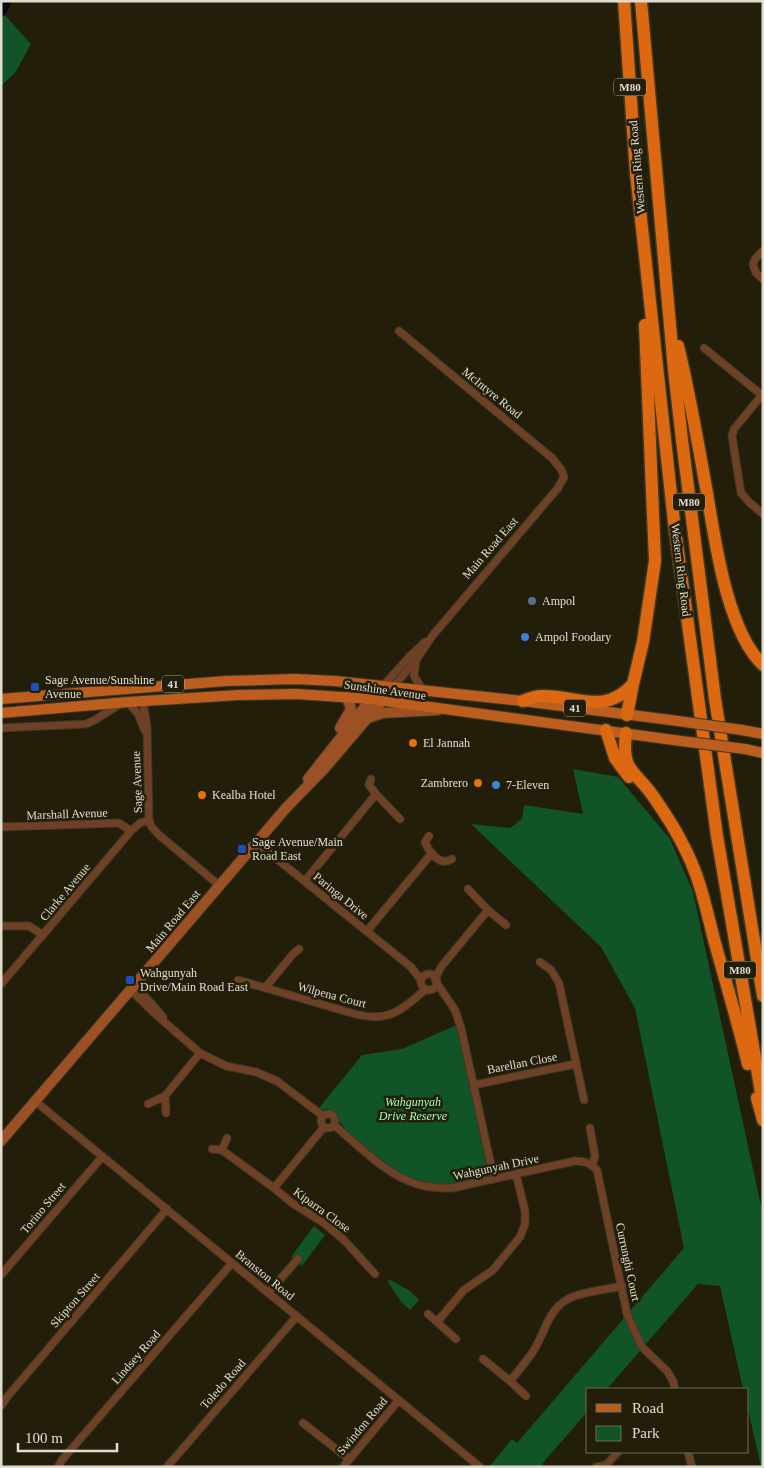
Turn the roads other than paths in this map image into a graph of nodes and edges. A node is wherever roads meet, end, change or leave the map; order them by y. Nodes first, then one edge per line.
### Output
1 (624, 1) edge
2 (641, 1) edge
3 (763, 251) edge
4 (763, 279) edge
5 (668, 305) junction
6 (648, 323) junction
7 (399, 332) dead end
8 (704, 348) dead end
9 (762, 396) edge
10 (564, 476) joint
11 (763, 514) edge
12 (433, 634) junction
13 (416, 660) junction
14 (760, 662) edge
15 (763, 673) edge
16 (633, 684) junction
17 (382, 686) junction
18 (393, 687) junction
19 (423, 690) junction
20 (76, 694) junction
21 (347, 697) junction
22 (1, 699) edge
23 (159, 700) junction
24 (376, 700) junction
25 (143, 701) junction
26 (522, 701) junction
27 (125, 702) junction
28 (441, 710) junction
29 (1, 713) edge
30 (627, 714) junction
31 (145, 718) junction
32 (368, 718) junction
33 (1, 728) edge
34 (606, 730) junction
35 (626, 733) junction
36 (763, 734) edge
37 (146, 736) junction
38 (763, 752) edge
39 (318, 765) junction
40 (371, 779) dead end
41 (376, 794) junction
42 (286, 808) junction
43 (667, 817) junction
44 (149, 820) junction
45 (400, 820) dead end
46 (1, 827) edge
47 (131, 831) junction
48 (429, 836) dead end
49 (257, 842) junction
50 (432, 853) junction
51 (452, 859) dead end
52 (305, 881) junction
53 (220, 886) junction
54 (468, 889) dead end
55 (488, 910) junction
56 (506, 925) dead end
57 (1, 926) edge
58 (367, 931) junction
59 (44, 935) junction
60 (299, 949) dead end
61 (540, 962) dead end
62 (238, 980) dead end
63 (428, 982) junction
64 (1, 984) edge
65 (133, 987) junction
66 (265, 988) junction
67 (763, 996) edge
68 (200, 1053) junction
69 (575, 1064) junction
70 (474, 1085) junction
71 (165, 1096) junction
72 (584, 1100) dead end
73 (35, 1101) junction
74 (148, 1104) dead end
75 (763, 1104) edge
76 (166, 1113) dead end
77 (323, 1116) junction
78 (763, 1120) edge
79 (334, 1125) junction
80 (324, 1127) junction
81 (590, 1128) dead end
82 (227, 1138) dead end
83 (1, 1141) edge
84 (212, 1149) dead end
85 (222, 1150) junction
86 (102, 1156) junction
87 (592, 1165) junction
88 (516, 1174) junction
89 (494, 1179) junction
90 (274, 1188) junction
91 (167, 1209) junction
92 (298, 1259) dead end
93 (232, 1263) junction
94 (375, 1274) dead end
95 (1, 1275) edge
96 (622, 1286) junction
97 (268, 1293) junction
98 (428, 1314) dead end
99 (297, 1316) junction
100 (438, 1322) junction
101 (456, 1339) dead end
102 (483, 1359) dead end
103 (510, 1381) junction
104 (675, 1388) edge
105 (526, 1396) dead end
106 (399, 1400) junction
107 (1, 1406) edge
108 (302, 1423) dead end
109 (617, 1453) edge
110 (688, 1453) edge
111 (349, 1460) junction
112 (606, 1466) edge
113 (58, 1467) edge
114 (167, 1467) edge
115 (343, 1467) edge
116 (480, 1467) edge
117 (596, 1467) edge
118 (692, 1467) edge

1 - 6 highway, Western Ring Road / M80
2 - 5 highway, Western Ring Road / M80
3 - 4 street
5 - 14 highway
5 - 67 highway, Western Ring Road / M80
6 - 16 highway
6 - 75 highway, Western Ring Road / M80
7 - 10 street, McIntyre Road
8 - 9 street
9 - 11 street
10 - 12 street, Main Road East
12 - 13 street, Main Road East
12 - 17 street, Main Road East
13 - 18 street, Main Road East
13 - 19 street
14 - 15 highway
16 - 26 highway
16 - 30 highway
17 - 18 main road, Sunshine Avenue / 41
17 - 20 main road, Sunshine Avenue / 41
17 - 24 main road, Main Road East
18 - 19 main road, Sunshine Avenue / 41
18 - 24 main road, Main Road East
19 - 26 main road, Sunshine Avenue / 41
20 - 22 main road, Sunshine Avenue / 41
20 - 25 main road
21 - 23 main road, Sunshine Avenue / 41
21 - 24 main road, Sunshine Avenue / 41
21 - 39 main road
23 - 25 main road, Sunshine Avenue / 41
23 - 31 street
24 - 28 main road, Sunshine Avenue / 41
24 - 32 main road, Main Road East
24 - 39 main road, Main Road East
25 - 27 main road, Sunshine Avenue / 41
25 - 31 street, Sage Avenue
26 - 30 main road, Sunshine Avenue / 41
27 - 29 main road, Sunshine Avenue / 41
27 - 33 street
27 - 37 street, Sage Avenue
28 - 32 main road
28 - 34 main road, Sunshine Avenue / 41
30 - 35 main road
30 - 36 main road, Sunshine Avenue / 41, bridge
31 - 37 street, Sage Avenue
32 - 42 main road, Main Road East
34 - 35 main road, Sunshine Avenue / 41
34 - 43 highway
35 - 38 main road, Sunshine Avenue / 41, bridge
35 - 43 highway
37 - 44 street, Sage Avenue
39 - 42 main road, Main Road East
40 - 41 street
41 - 45 street
41 - 52 street
42 - 49 main road, Main Road East
43 - 78 highway
44 - 47 street, Clarke Avenue
44 - 53 street, Sage Avenue
46 - 47 street, Marshall Avenue
47 - 59 street, Clarke Avenue
48 - 50 street
49 - 52 street, Paringa Drive
49 - 53 main road, Main Road East
50 - 51 street
50 - 58 street
52 - 58 street, Paringa Drive
53 - 65 main road, Main Road East
54 - 55 street
55 - 56 street
55 - 63 street, Wilpena Court
57 - 59 street
58 - 63 street, Paringa Drive
59 - 64 street, Clarke Avenue
60 - 66 street
61 - 69 street, Barellan Close
62 - 66 street, Wilpena Court
63 - 66 street, Wilpena Court
63 - 70 street, Paringa Drive
65 - 68 street
65 - 73 main road, Main Road East
68 - 71 street
68 - 77 street
69 - 70 street, Barellan Close
69 - 72 street, Barellan Close
70 - 89 street, Paringa Drive
71 - 74 street
71 - 76 street
73 - 83 main road, Main Road East
73 - 86 street, Branston Road
77 - 79 street
77 - 80 street
79 - 80 street
79 - 89 street, Wahgunyah Drive
80 - 90 street, Kiparra Close
81 - 87 street, Currunghi Court
82 - 85 street
84 - 85 street
85 - 90 street, Kiparra Close
86 - 91 street, Branston Road
86 - 95 street, Torino Street
87 - 88 street, Wahgunyah Drive
87 - 96 street, Currunghi Court
88 - 89 street, Wahgunyah Drive
88 - 100 street
90 - 94 street, Kiparra Close
91 - 93 street, Branston Road
91 - 107 street, Skipton Street
92 - 97 street
93 - 97 street, Branston Road
93 - 113 street, Lindsey Road
96 - 103 street
96 - 104 street, Currunghi Court
97 - 99 street, Branston Road
98 - 100 street
99 - 106 street, Branston Road
99 - 114 street, Toledo Road
100 - 101 street
102 - 103 street
103 - 105 street
106 - 111 street, Swindon Road
106 - 116 street, Branston Road
108 - 111 street
109 - 112 street
110 - 118 street
111 - 115 street, Swindon Road
112 - 117 street

